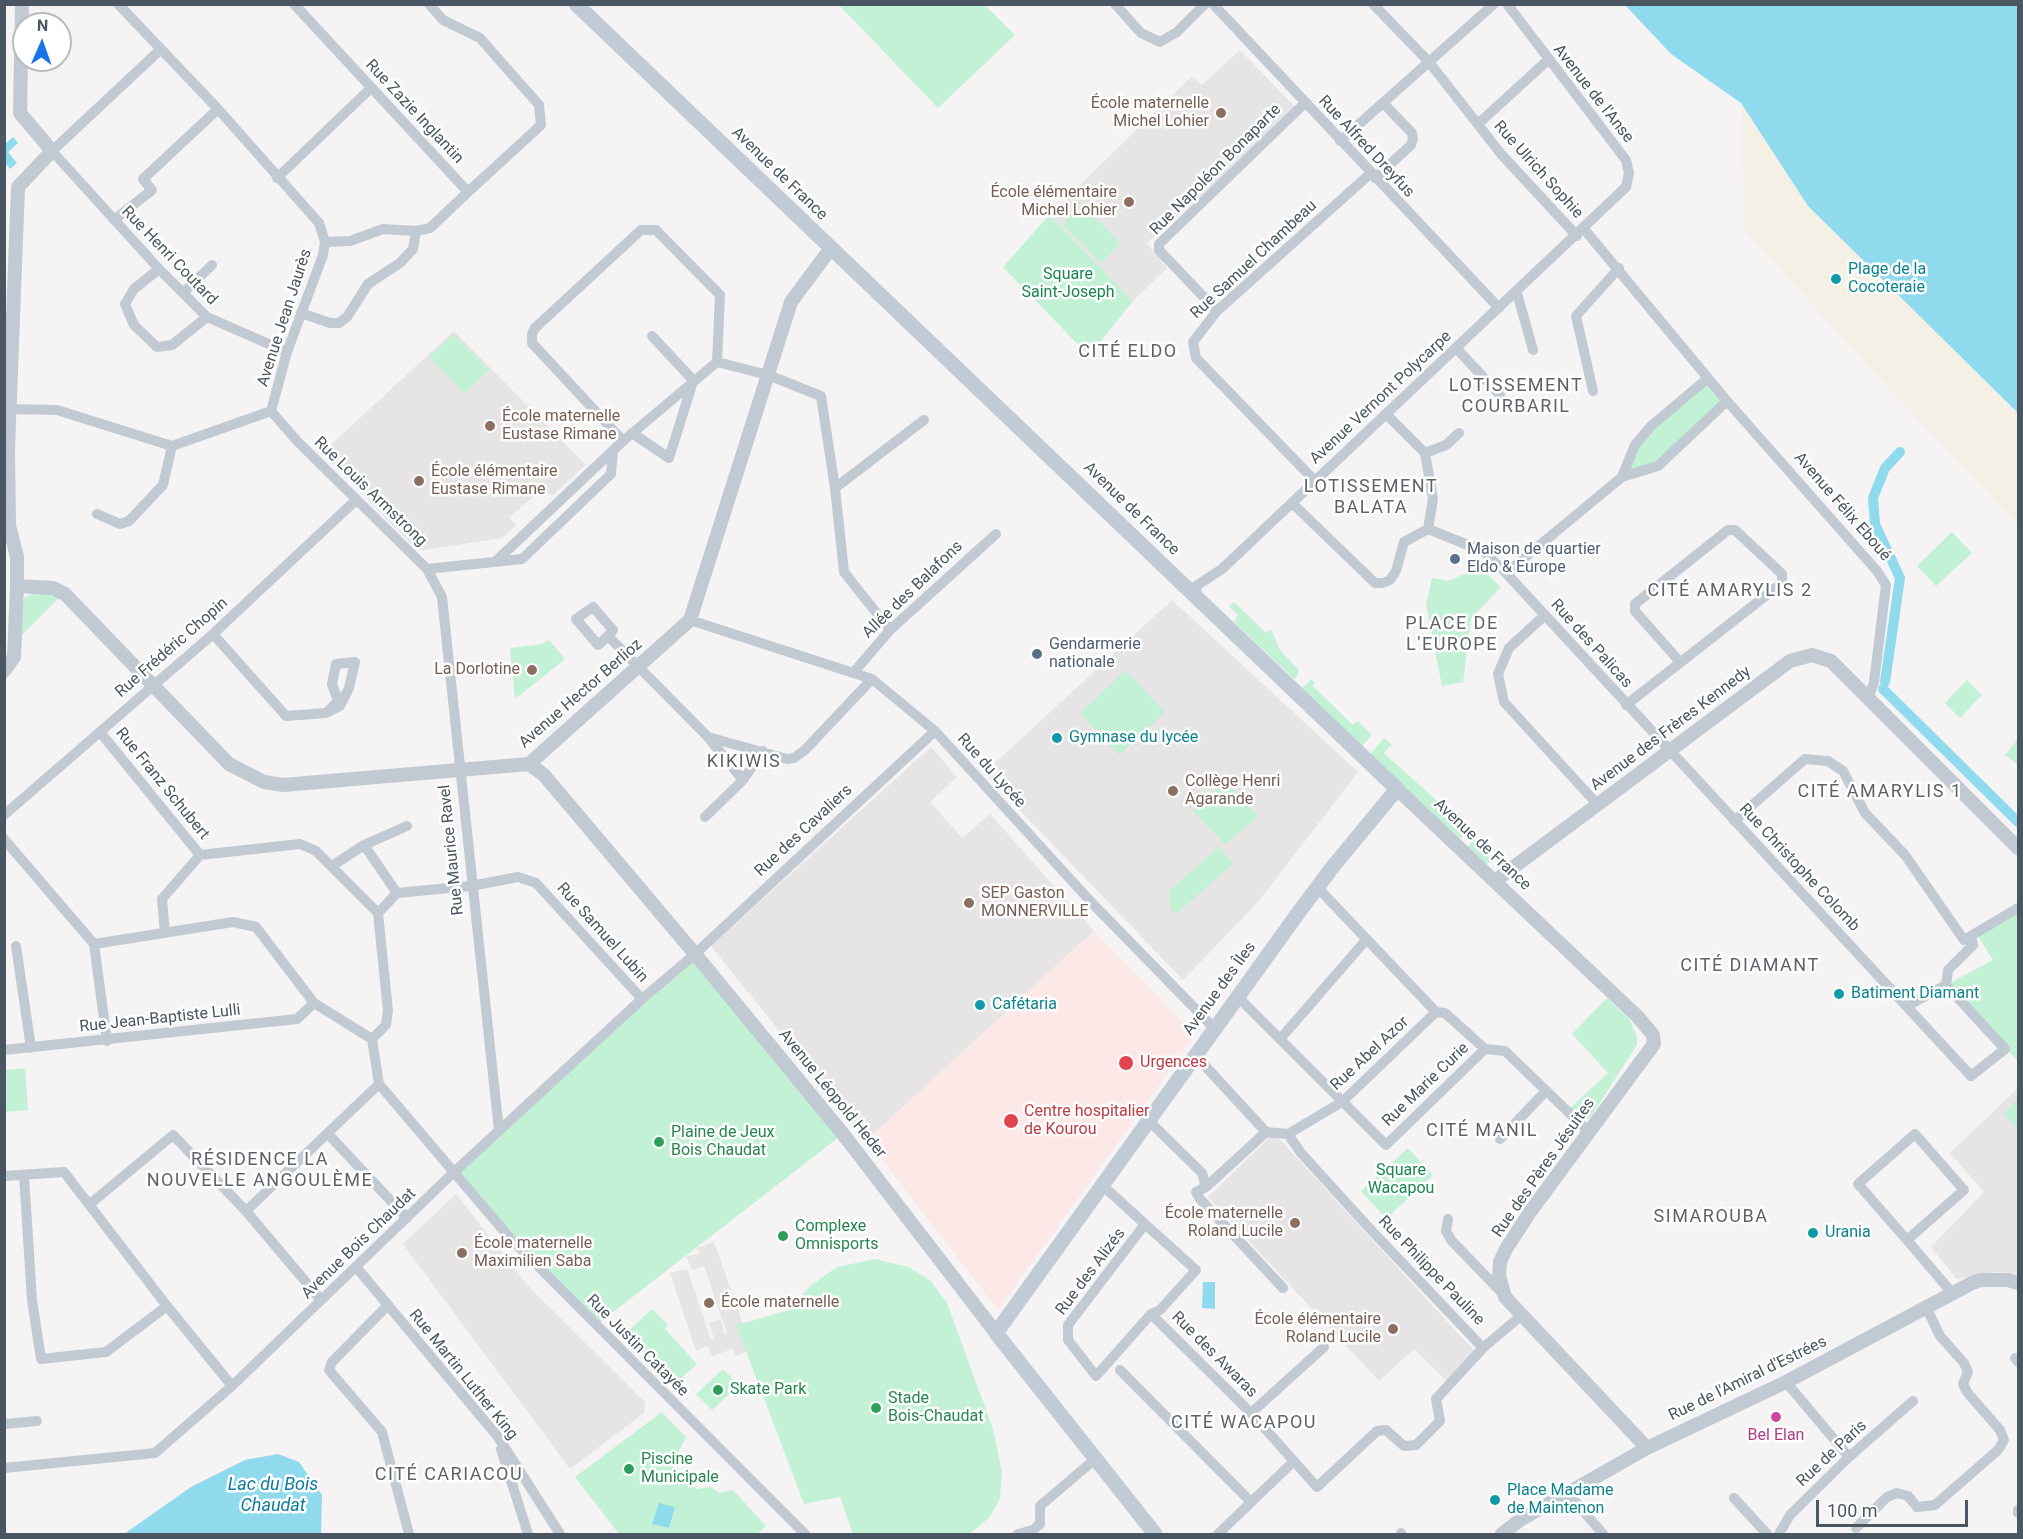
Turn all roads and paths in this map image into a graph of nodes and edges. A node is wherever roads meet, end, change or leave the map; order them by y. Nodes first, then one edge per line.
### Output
1 (21, 4) edge
2 (118, 4) edge
3 (294, 4) edge
4 (429, 4) edge
5 (576, 4) edge
6 (1115, 4) edge
7 (1205, 4) edge
8 (1213, 4) edge
9 (1373, 4) edge
10 (1494, 4) edge
11 (1507, 4) edge
12 (160, 50) junction
13 (1548, 60) junction
14 (1429, 62) junction
15 (371, 88) junction
16 (1305, 103) junction
17 (1383, 103) junction
18 (218, 109) junction
19 (1478, 124) junction
20 (1340, 141) junction
21 (52, 151) junction
22 (1373, 175) junction
23 (278, 178) junction
24 (468, 192) junction
25 (114, 220) junction
26 (416, 231) junction
27 (1580, 232) junction
28 (325, 242) junction
29 (831, 248) junction
30 (213, 265) dead end
31 (1618, 268) junction
32 (159, 269) junction
33 (184, 292) junction
34 (1517, 292) junction
35 (1499, 308) junction
36 (1217, 311) junction
37 (301, 313) junction
38 (207, 317) junction
39 (652, 336) dead end
40 (8, 339) edge
41 (1456, 348) junction
42 (1533, 350) dead end
43 (287, 352) junction
44 (717, 362) junction
45 (768, 375) junction
46 (1708, 378) junction
47 (693, 380) junction
48 (1593, 391) dead end
49 (1500, 395) dead end
50 (1727, 401) junction
51 (9, 409) junction
52 (271, 411) junction
53 (1386, 414) junction
54 (924, 420) dead end
55 (632, 433) junction
56 (1459, 433) dead end
57 (623, 441) junction
58 (172, 446) junction
59 (6, 449) edge
60 (613, 451) junction
61 (1425, 453) junction
62 (1622, 477) junction
63 (1315, 481) junction
64 (835, 488) junction
65 (356, 500) junction
66 (1292, 503) junction
67 (97, 514) dead end
68 (1428, 529) junction
69 (996, 534) dead end
70 (495, 562) junction
71 (427, 569) junction
72 (1506, 573) junction
73 (16, 586) junction
74 (1193, 590) junction
75 (1544, 616) junction
76 (690, 620) junction
77 (890, 630) junction
78 (213, 634) junction
79 (608, 636) dead end
80 (1680, 662) junction
81 (637, 667) junction
82 (4, 671) edge
83 (854, 672) junction
84 (872, 678) junction
85 (153, 685) junction
86 (1868, 700) junction
87 (1626, 705) junction
88 (326, 713) junction
89 (935, 731) junction
90 (100, 732) junction
91 (708, 736) junction
92 (1669, 750) junction
93 (763, 751) junction
94 (529, 764) junction
95 (458, 768) junction
96 (743, 780) junction
97 (1397, 789) junction
98 (1598, 805) junction
99 (4, 815) edge
100 (705, 817) dead end
101 (1734, 821) junction
102 (407, 826) dead end
103 (4, 839) edge
104 (364, 845) junction
105 (2019, 848) edge
106 (200, 855) junction
107 (332, 866) junction
108 (1495, 881) junction
109 (471, 886) junction
110 (1317, 887) junction
111 (397, 893) junction
112 (2019, 908) edge
113 (378, 913) junction
114 (165, 933) junction
115 (1968, 938) junction
116 (1366, 940) junction
117 (94, 944) junction
118 (16, 946) dead end
119 (695, 954) junction
120 (1946, 985) junction
121 (1237, 996) junction
122 (642, 999) junction
123 (314, 1004) junction
124 (1907, 1006) junction
125 (1436, 1012) junction
126 (1214, 1028) junction
127 (1281, 1038) junction
128 (372, 1039) junction
129 (106, 1041) junction
130 (1653, 1044) joint
131 (31, 1048) junction
132 (1485, 1049) junction
133 (4, 1050) edge
134 (1194, 1056) junction
135 (379, 1084) junction
136 (1545, 1092) junction
137 (1342, 1102) junction
138 (1149, 1121) junction
139 (499, 1131) junction
140 (1266, 1132) junction
141 (1589, 1132) junction
142 (328, 1134) junction
143 (1288, 1134) junction
144 (1500, 1139) dead end
145 (453, 1173) junction
146 (24, 1175) junction
147 (4, 1176) edge
148 (1102, 1185) junction
149 (1206, 1187) junction
150 (90, 1204) junction
151 (246, 1211) junction
152 (407, 1218) junction
153 (1448, 1219) dead end
154 (1145, 1224) junction
155 (1907, 1240) junction
156 (357, 1268) junction
157 (2019, 1283) edge
158 (1283, 1288) dead end
159 (1953, 1294) junction
160 (1505, 1297) junction
161 (321, 1300) junction
162 (167, 1306) junction
163 (387, 1306) junction
164 (1927, 1309) junction
165 (1151, 1314) junction
166 (1523, 1314) junction
167 (996, 1333) junction
168 (1324, 1347) dead end
169 (1484, 1348) junction
170 (1120, 1370) dead end
171 (1786, 1382) junction
172 (232, 1386) junction
173 (1913, 1401) dead end
174 (1251, 1413) junction
175 (37, 1421) dead end
176 (4, 1424) edge
177 (498, 1437) junction
178 (1647, 1448) junction
179 (1849, 1456) junction
180 (1094, 1460) junction
181 (1292, 1463) junction
182 (4, 1468) edge
183 (1568, 1493) junction
184 (1734, 1498) dead end
185 (1251, 1502) junction
186 (1856, 1528) dead end
187 (556, 1533) edge
188 (410, 1534) edge
189 (528, 1534) edge
190 (805, 1534) edge
191 (1018, 1534) edge
192 (1155, 1534) edge
193 (1218, 1534) edge
194 (1502, 1534) edge
195 (1603, 1534) edge
196 (1767, 1534) edge
197 (1779, 1534) edge

1 - 21 street
2 - 12 street, Avenue Jean Jaurès
3 - 15 street, Rue Zazie Inglantin
4 - 24 street
5 - 29 main road, Avenue de France
6 - 7 street
8 - 16 street, Rue Alfred Dreyfus
9 - 14 street, Rue Ulrich Sophie
10 - 14 street
11 - 13 street, Avenue de l'Anse
12 - 18 street, Avenue Jean Jaurès
12 - 21 street
13 - 19 street, Rue Ulrich Sophie
13 - 27 street, Avenue de l'Anse
14 - 17 street
14 - 19 street, Rue Ulrich Sophie
15 - 23 street
15 - 24 street, Rue Zazie Inglantin
16 - 20 street, Rue Alfred Dreyfus
16 - 36 street, Rue Napoléon Bonaparte
17 - 20 street
17 - 22 street, Rue Samuel Chambeau
18 - 23 street, Avenue Jean Jaurès
18 - 25 street
19 - 27 street, Rue Ulrich Sophie
20 - 22 street, Rue Alfred Dreyfus
21 - 25 street, Rue Henri Coutard
21 - 40 street
22 - 35 street, Rue Alfred Dreyfus
22 - 36 street, Rue Samuel Chambeau
23 - 28 street, Avenue Jean Jaurès
24 - 26 street
25 - 32 street, Rue Henri Coutard
26 - 28 street
26 - 37 street
27 - 31 street, Avenue Félix Eboué
27 - 34 street, Avenue Vernont Polycarpe
28 - 37 street, Avenue Jean Jaurès
29 - 45 street
29 - 74 main road, Avenue de France
30 - 33 street
31 - 46 street, Avenue Félix Eboué
31 - 48 street
32 - 33 street, Rue Henri Coutard
32 - 38 street
33 - 38 street, Rue Henri Coutard
34 - 35 street, Avenue Vernont Polycarpe
34 - 42 street
35 - 41 street, Avenue Vernont Polycarpe
36 - 63 street, Rue Samuel Chambeau
37 - 43 street, Avenue Jean Jaurès
38 - 43 street, Rue Henri Coutard
39 - 47 street
40 - 51 street
41 - 49 street
41 - 53 street, Avenue Vernont Polycarpe
43 - 52 street, Avenue Jean Jaurès
44 - 45 street
44 - 47 street
44 - 57 street
45 - 64 street
45 - 76 street
46 - 50 street, Avenue Félix Eboué
46 - 62 street
47 - 55 street
47 - 55 street
50 - 62 street
50 - 86 street, Avenue Félix Eboué
51 - 58 street
51 - 59 street
52 - 58 street, Avenue Jean Jaurès
52 - 65 street, Rue Louis Armstrong
53 - 61 street
53 - 63 street, Avenue Vernont Polycarpe
54 - 64 street
55 - 57 street
56 - 61 street
57 - 60 street
58 - 67 street
59 - 73 street
60 - 70 street
60 - 70 street, Rue Louis Armstrong
61 - 68 street
62 - 72 street
63 - 66 street, Avenue Vernont Polycarpe
64 - 77 street
65 - 71 street, Rue Louis Armstrong
65 - 78 street, Rue Frédéric Chopin
66 - 68 street
66 - 74 street, Avenue Vernont Polycarpe
68 - 72 street, Rue des Palicas
69 - 77 street, Allée des Balafons
70 - 71 street, Rue Louis Armstrong
71 - 95 street, Rue Maurice Ravel
72 - 75 street, Rue des Palicas
73 - 82 street
73 - 85 street, Avenue Hector Berlioz
74 - 97 main road, Avenue de France
75 - 87 street, Rue des Palicas
75 - 98 street
76 - 81 street, Avenue Hector Berlioz
76 - 83 street, Rue du Lycée
77 - 83 street, Allée des Balafons
78 - 85 street, Rue Frédéric Chopin
78 - 88 street
79 - 81 street
80 - 80 street
80 - 87 street
81 - 91 street
81 - 94 street, Avenue Hector Berlioz
83 - 84 street, Rue du Lycée
84 - 89 street, Rue du Lycée
84 - 93 street
85 - 90 street, Rue Frédéric Chopin
85 - 95 street, Avenue Hector Berlioz
86 - 92 street, Avenue des Frères Kennedy
86 - 105 street
87 - 92 street, Rue des Palicas
88 - 88 street
89 - 119 street, Rue des Cavaliers
89 - 126 street, Rue du Lycée
90 - 99 street, Rue Frédéric Chopin
90 - 106 street, Rue Franz Schubert
91 - 93 street
91 - 96 street
92 - 98 street, Avenue des Frères Kennedy
92 - 101 street, Rue Christophe Colomb
93 - 96 street
94 - 95 street, Avenue Hector Berlioz
94 - 119 street, Avenue Léopold Heder
95 - 109 street, Rue Maurice Ravel
96 - 100 street
97 - 108 street, Avenue de France
97 - 110 main road, Avenue des Îles
98 - 108 street, Avenue des Frères Kennedy
101 - 115 street
101 - 124 street, Rue Christophe Colomb
102 - 104 street
103 - 117 street
104 - 107 street
104 - 111 street
106 - 107 street
106 - 114 street
107 - 113 street
108 - 130 street, Avenue de France
109 - 111 street, Rue Samuel Lubin
109 - 122 street, Rue Samuel Lubin
109 - 139 street, Rue Maurice Ravel
110 - 116 street
110 - 121 main road, Avenue des Îles
111 - 113 street
112 - 115 street
113 - 128 street
114 - 117 street
114 - 123 street
115 - 120 street
116 - 125 street
116 - 127 street
117 - 129 street
118 - 131 street
119 - 122 street, Avenue Bois Chaudat
119 - 167 street, Avenue Léopold Heder
120 - 124 street
120 - 124 street, Rue Christophe Colomb
121 - 126 main road, Avenue des Îles
121 - 127 street
122 - 139 street, Avenue Bois Chaudat
123 - 128 street
123 - 129 street, Rue Jean-Baptiste Lulli
125 - 132 street
125 - 137 street, Rue Abel Azor
126 - 134 main road, Avenue des Îles
127 - 137 street
128 - 135 street
129 - 131 street, Rue Jean-Baptiste Lulli
130 - 141 street, Rue des Pères Jésuites
131 - 133 street, Rue Jean-Baptiste Lulli
132 - 136 street, Rue Marie Curie
132 - 137 street, Rue Marie Curie
134 - 138 main road, Avenue des Îles
134 - 140 street
135 - 142 street
135 - 145 street, Rue Justin Catayée
136 - 141 street, Rue Marie Curie
136 - 144 street
137 - 143 street, Rue Abel Azor
138 - 148 main road, Avenue des Îles
138 - 149 street
139 - 145 street, Avenue Bois Chaudat
140 - 143 street
140 - 149 street
141 - 160 street, Rue des Pères Jésuites
142 - 151 street
142 - 152 street
143 - 169 street, Rue Philippe Pauline
145 - 152 street, Avenue Bois Chaudat
145 - 190 street, Rue Justin Catayée
146 - 147 street
146 - 150 street
146 - 162 street
148 - 154 street, Rue des Alizés
148 - 167 main road, Avenue des Îles
149 - 158 street
150 - 151 street
150 - 162 street
151 - 161 street
152 - 156 street, Avenue Bois Chaudat
153 - 160 street
154 - 165 street, Rue des Awaras
154 - 165 street, Rue des Alizés
155 - 155 street
155 - 159 street
156 - 161 street, Avenue Bois Chaudat
156 - 163 street, Rue Martin Luther King
157 - 159 street, Rue de l'Amiral d'Estrées
159 - 164 street, Rue de l'Amiral d'Estrées
160 - 166 street
161 - 172 street, Avenue Bois Chaudat
162 - 172 street
163 - 177 street, Rue Martin Luther King
163 - 188 street
164 - 171 street, Rue de l'Amiral d'Estrées
164 - 186 street
165 - 174 street, Rue des Awaras
166 - 169 street
166 - 178 street
167 - 180 main road, Avenue Léopold Heder
168 - 174 street
169 - 181 street, Rue des Awaras
170 - 185 street
171 - 178 street, Rue de l'Amiral d'Estrées
171 - 179 street
172 - 182 street, Avenue Bois Chaudat
173 - 179 street, Rue de Paris
174 - 181 street, Rue des Awaras
175 - 176 street
177 - 187 street, Rue Martin Luther King
177 - 189 street
178 - 183 street, Rue de l'Amiral d'Estrées
179 - 197 street, Rue de Paris
180 - 191 street
180 - 192 main road, Avenue Léopold Heder
181 - 185 street
183 - 194 street, Rue de l'Amiral d'Estrées
183 - 195 street
184 - 196 street
185 - 193 street

